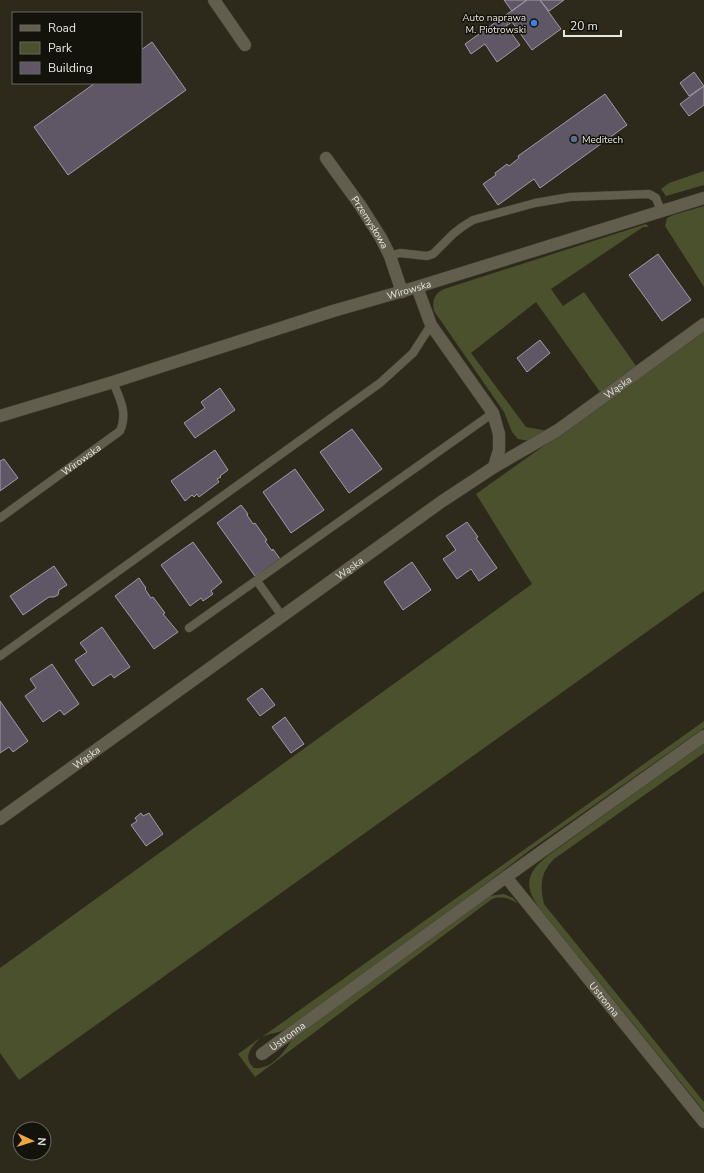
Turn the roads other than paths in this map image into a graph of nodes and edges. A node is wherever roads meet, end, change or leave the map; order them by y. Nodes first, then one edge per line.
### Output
1 (214, 0) edge
2 (245, 45) dead end
3 (326, 158) dead end
4 (704, 198) edge
5 (661, 211) junction
6 (390, 256) junction
7 (417, 287) junction
8 (402, 292) junction
9 (704, 324) edge
10 (431, 325) junction
11 (113, 382) junction
12 (493, 413) junction
13 (0, 416) edge
14 (494, 467) junction
15 (0, 518) edge
16 (257, 581) junction
17 (282, 616) junction
18 (189, 628) dead end
19 (0, 656) edge
20 (704, 736) edge
21 (0, 819) edge
22 (506, 877) junction
23 (262, 1054) dead end
24 (704, 1122) edge

1 - 2 street
3 - 6 street, Przemysłowa
4 - 5 street, Wirowska
5 - 6 lane
5 - 7 street, Wirowska
6 - 8 street, Przemysłowa
7 - 8 street, Wirowska
7 - 10 street
8 - 11 street, Wirowska
9 - 14 street, Wąska
10 - 12 street
10 - 19 lane
11 - 13 street, Wirowska
11 - 15 lane, Wirowska
12 - 14 street
12 - 16 lane
14 - 17 street, Wąska
16 - 17 lane
16 - 18 lane
17 - 21 street, Wąska
20 - 22 street, Ustronna
22 - 23 street, Ustronna
22 - 24 street, Ustronna

